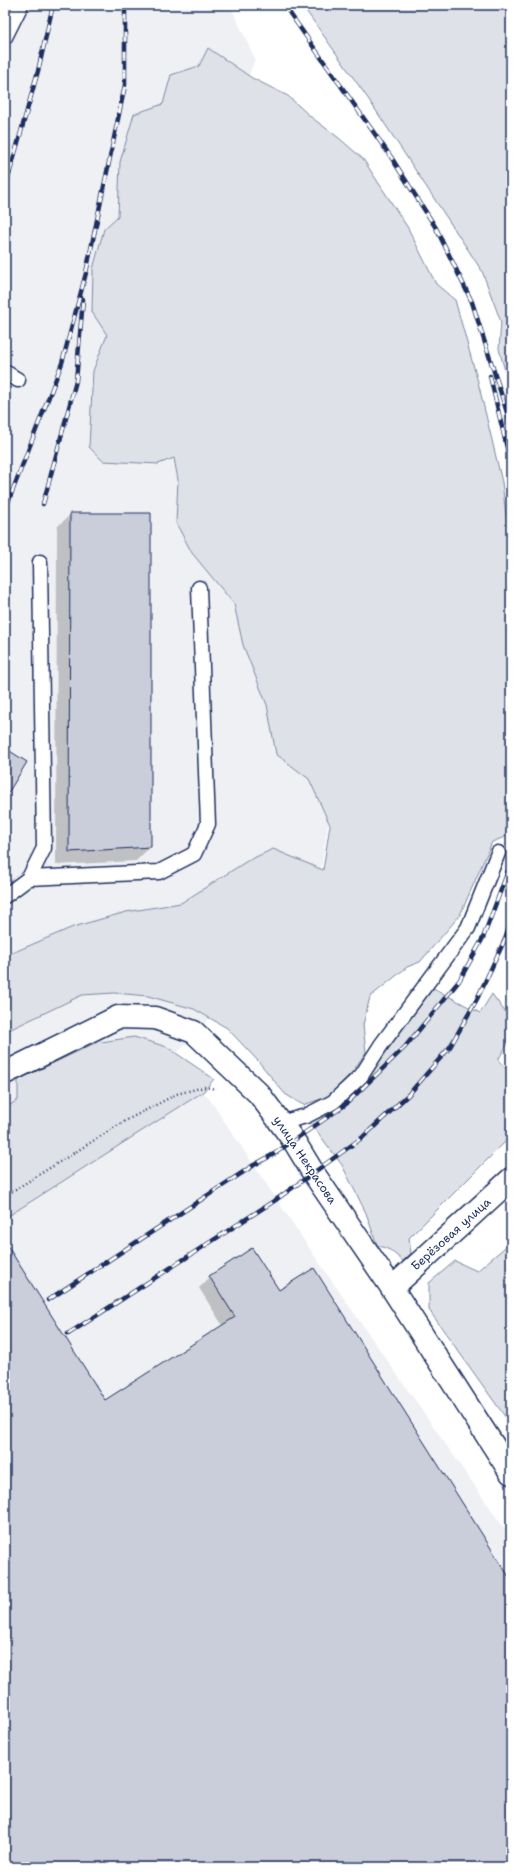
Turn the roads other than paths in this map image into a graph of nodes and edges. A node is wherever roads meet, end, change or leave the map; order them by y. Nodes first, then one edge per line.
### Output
1 (22, 5) edge
2 (5, 37) edge
3 (5, 372) edge
4 (18, 380) dead end
5 (40, 562) dead end
6 (199, 588) dead end
7 (498, 853) dead end
8 (29, 878) junction
9 (5, 896) edge
10 (5, 1072) edge
11 (280, 1123) junction
12 (511, 1179) edge
13 (392, 1288) junction
14 (511, 1473) edge

1 - 2 lane
3 - 4 lane
5 - 8 lane
6 - 8 lane
7 - 11 lane
8 - 9 lane
10 - 11 main road, улица Некрасова
11 - 13 main road, улица Некрасова
12 - 13 main road, Берёзовая улица
13 - 14 main road, улица Некрасова

